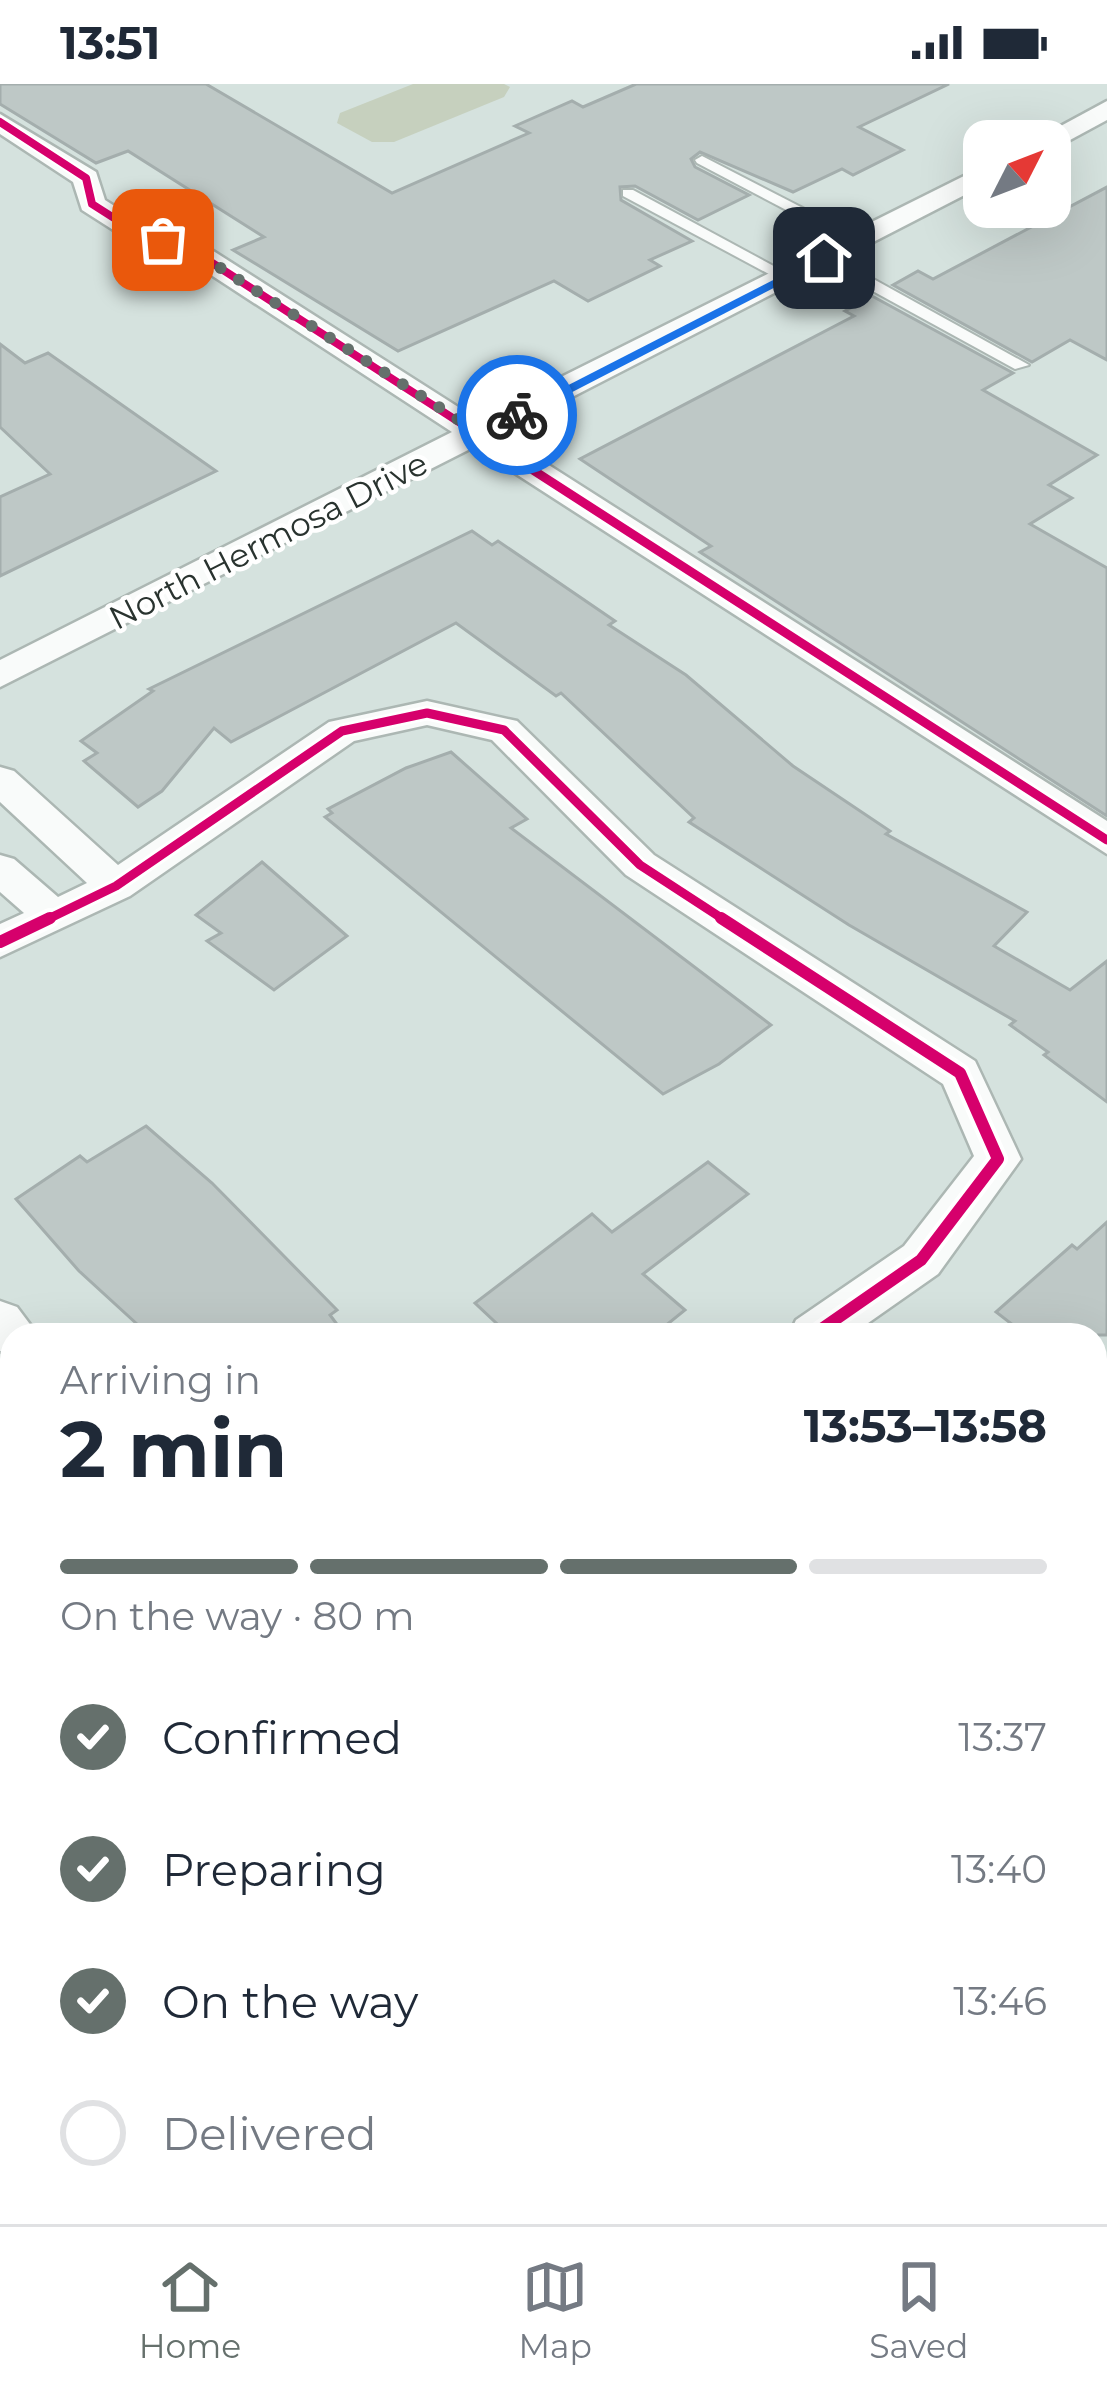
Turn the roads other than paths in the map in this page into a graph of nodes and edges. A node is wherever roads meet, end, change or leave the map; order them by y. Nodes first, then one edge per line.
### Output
1 (1107, 110) edge
2 (0, 122) edge
3 (1071, 129) edge
4 (702, 160) dead end
5 (963, 185) edge
6 (628, 193) dead end
7 (856, 241) junction
8 (824, 258) junction
9 (786, 277) junction
10 (1021, 364) dead end
11 (481, 434) junction
12 (0, 674) edge
13 (4, 791) edge
14 (1107, 840) edge
15 (0, 869) edge
16 (116, 886) junction
17 (53, 916) junction
18 (0, 942) edge
19 (830, 1323) edge

1 - 3 street
2 - 11 street
4 - 7 lane
5 - 7 street, North Hermosa Drive
6 - 9 lane
7 - 8 street, North Hermosa Drive
8 - 9 street, North Hermosa Drive
8 - 10 lane
9 - 11 street, North Hermosa Drive
11 - 12 street, North Hermosa Drive
11 - 14 street
13 - 16 street
15 - 17 street
16 - 17 street
16 - 19 street
17 - 18 street

